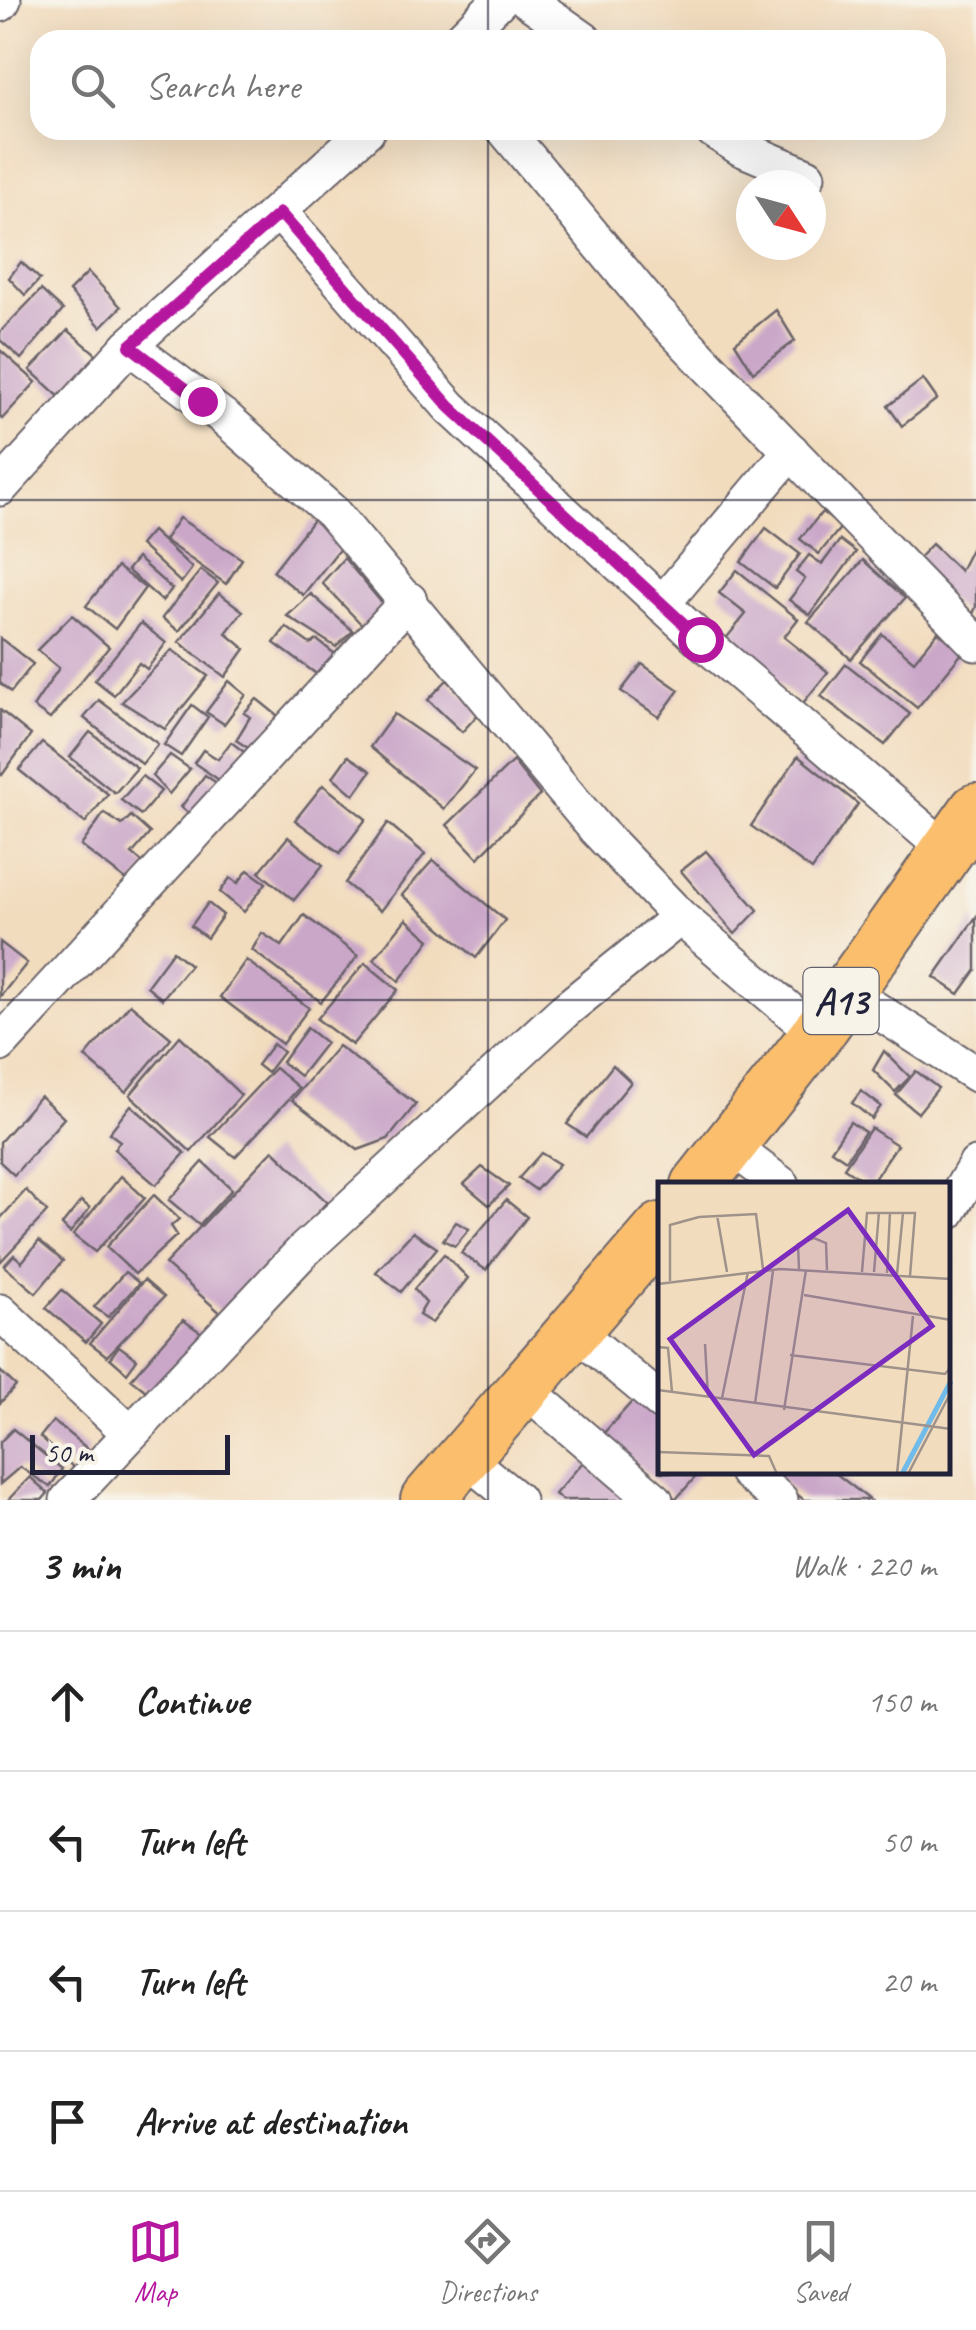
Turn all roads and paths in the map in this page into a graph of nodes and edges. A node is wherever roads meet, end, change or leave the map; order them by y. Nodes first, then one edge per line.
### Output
1 (500, 0) edge
2 (527, 0) edge
3 (470, 30) edge
4 (570, 30) edge
5 (357, 140) edge
6 (512, 140) edge
7 (729, 140) edge
8 (794, 170) edge
9 (280, 213) junction
10 (130, 346) junction
11 (791, 451) junction
12 (0, 488) edge
13 (409, 600) junction
14 (662, 604) junction
15 (976, 643) edge
16 (962, 831) edge
17 (680, 918) junction
18 (848, 992) junction
19 (817, 1034) junction
20 (0, 1044) edge
21 (976, 1074) edge
22 (730, 1145) junction
23 (976, 1165) edge
24 (700, 1182) edge
25 (778, 1182) edge
26 (951, 1207) edge
27 (658, 1232) edge
28 (0, 1312) edge
29 (574, 1330) junction
30 (524, 1388) junction
31 (658, 1400) edge
32 (130, 1433) junction
33 (464, 1457) junction
34 (751, 1475) edge
35 (68, 1500) edge
36 (426, 1500) edge
37 (517, 1500) edge
38 (655, 1500) edge
39 (780, 1500) edge

1 - 3 street
2 - 4 street
5 - 9 street
6 - 11 street
7 - 8 street
9 - 10 street
9 - 14 street
10 - 12 street
10 - 13 street
11 - 14 street
11 - 15 street
13 - 17 street
13 - 20 street
14 - 16 street
16 - 18 highway, A13
17 - 19 street
17 - 32 street
18 - 19 highway, A13
18 - 21 street
19 - 22 highway, A13
22 - 24 highway, A13
22 - 25 street
23 - 26 street
27 - 29 highway
28 - 32 street
29 - 30 highway
29 - 31 street
30 - 33 highway
30 - 38 street
32 - 35 street
33 - 36 highway
33 - 37 street
34 - 39 street

